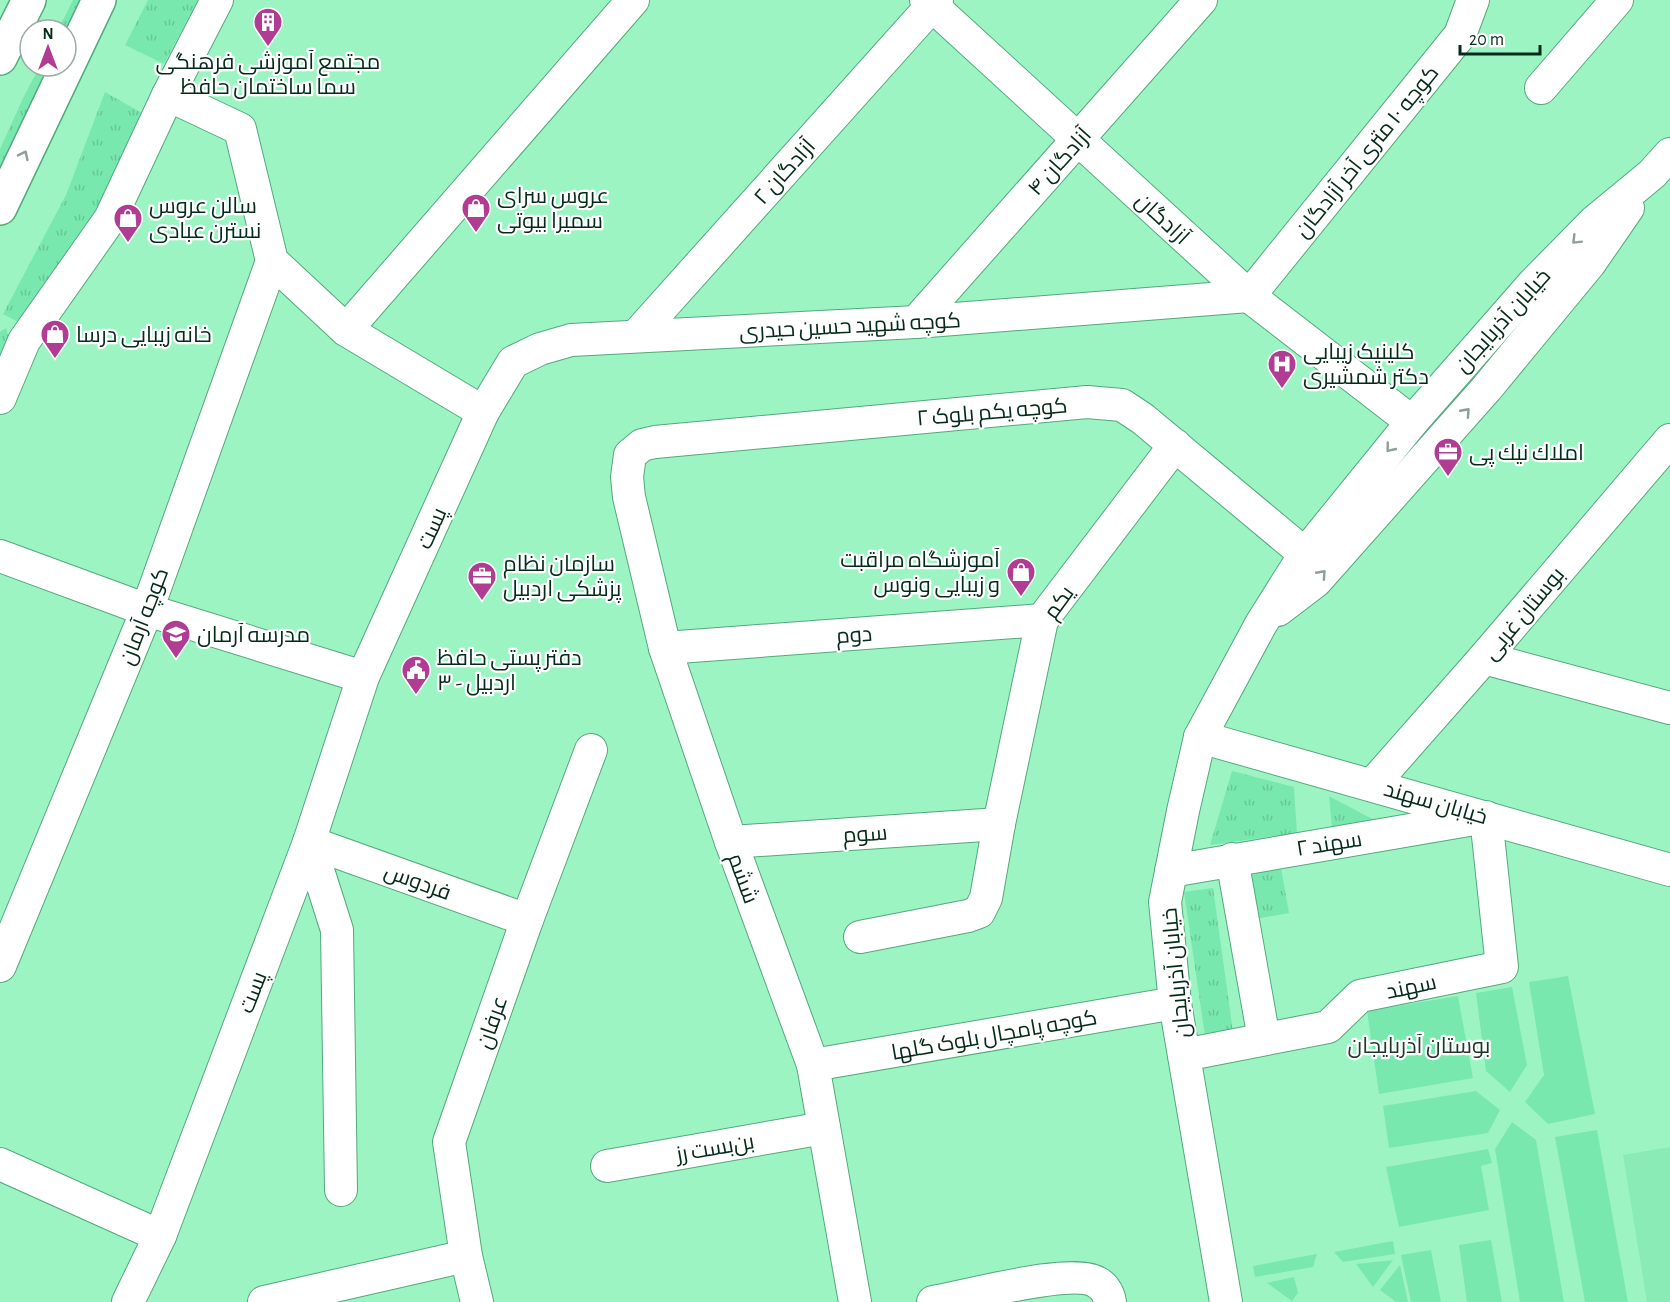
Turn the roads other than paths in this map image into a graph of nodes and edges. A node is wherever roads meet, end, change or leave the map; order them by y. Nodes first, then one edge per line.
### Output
1 (29, 0) edge
2 (99, 0) edge
3 (217, 0) edge
4 (633, 0) edge
5 (1201, 0) edge
6 (1473, 0) edge
7 (1617, 0) edge
8 (932, 2) edge
9 (0, 58) edge
10 (1541, 88) dead end
11 (168, 95) junction
12 (1078, 140) junction
13 (1661, 164) edge
14 (0, 208) edge
15 (272, 261) junction
16 (1249, 296) junction
17 (916, 322) junction
18 (346, 330) junction
19 (636, 336) junction
20 (0, 398) edge
21 (483, 412) junction
22 (1412, 422) junction
23 (1670, 440) edge
24 (1175, 445) junction
25 (630, 455) joint
26 (1305, 554) junction
27 (0, 556) edge
28 (147, 610) junction
29 (1042, 620) junction
30 (1261, 624) junction
31 (665, 648) junction
32 (1484, 658) junction
33 (363, 677) junction
34 (1670, 708) edge
35 (1200, 737) junction
36 (591, 750) dead end
37 (1373, 784) junction
38 (1486, 817) junction
39 (999, 824) junction
40 (309, 842) junction
41 (731, 842) junction
42 (1232, 859) junction
43 (1670, 870) edge
44 (1171, 871) junction
45 (527, 920) junction
46 (860, 937) dead end
47 (0, 966) edge
48 (1175, 1003) junction
49 (1264, 1039) junction
50 (1184, 1055) junction
51 (813, 1065) junction
52 (824, 1128) junction
53 (0, 1164) edge
54 (607, 1166) dead end
55 (341, 1190) dead end
56 (160, 1236) junction
57 (466, 1256) junction
58 (128, 1302) edge
59 (264, 1302) edge
60 (477, 1302) edge
61 (855, 1302) edge
62 (933, 1302) edge
63 (1110, 1302) edge
64 (1226, 1302) edge

1 - 9 main road
14 -> 2 main road
3 - 11 street
4 - 18 street
5 - 12 street, آزادگان ۴
6 - 16 street, کوچه ۱۰ متری آخر آزادگان
7 - 10 street
8 - 12 street, آزادگان
8 - 19 street, آزادگان ۲
11 - 15 street
11 - 20 street
12 - 16 street, آزادگان
12 - 17 street, آزادگان ۴
13 -> 22 street, خیابان آذربایجان
30 -> 13 street, خیابان آذربایجان
15 - 18 street
15 - 28 street, کوچه آرمان
16 - 17 street, کوچه شهید حسین حیدری
16 - 22 street, آزادگان
17 - 19 street, کوچه شهید حسین حیدری
18 - 21 street
19 - 21 street, کوچه شهید حسین حیدری
21 - 33 street, پست
22 -> 26 street, خیابان آذربایجان
23 - 32 street, بوستان غربی
24 - 25 street, کوچه یکم بلوک ۲
24 - 26 street, کوچه یکم بلوک ۲
24 - 29 street, یکم
25 - 31 street, ششم
26 - 30 street, خیابان آذربایجان
27 - 28 street
28 - 33 street
28 - 47 street, کوچه آرمان
29 - 31 street, دوم
29 - 39 street, یکم
30 - 35 street, خیابان آذربایجان
31 - 41 street, ششم
32 - 34 street
32 - 37 street, بوستان غربی
33 - 40 street, پست
35 - 37 street, خیابان سهند
35 - 44 street, خیابان آذربایجان
36 - 45 street, عرفان
37 - 38 street, خیابان سهند
38 - 42 street, سهند ۲
38 - 43 street, خیابان سهند
38 - 49 street, سهند
39 - 41 street, سوم
39 - 46 street, یکم
40 - 45 street, فردوس
40 - 55 street
40 - 56 street, پست
41 - 51 street, ششم
42 - 44 street, سهند ۲
42 - 49 street
44 - 48 street, خیابان آذربایجان
45 - 57 street, عرفان
48 - 50 street, خیابان آذربایجان
48 - 51 street, کوچه پامچال بلوک گلها
49 - 50 street, سهند
50 - 64 street, خیابان آذربایجان
51 - 52 street, ششم
52 - 54 street, بن‌بست رز
52 - 61 street, ششم
53 - 56 street
56 - 58 street, پست
57 - 59 street
57 - 60 street, عرفان
62 - 63 street

